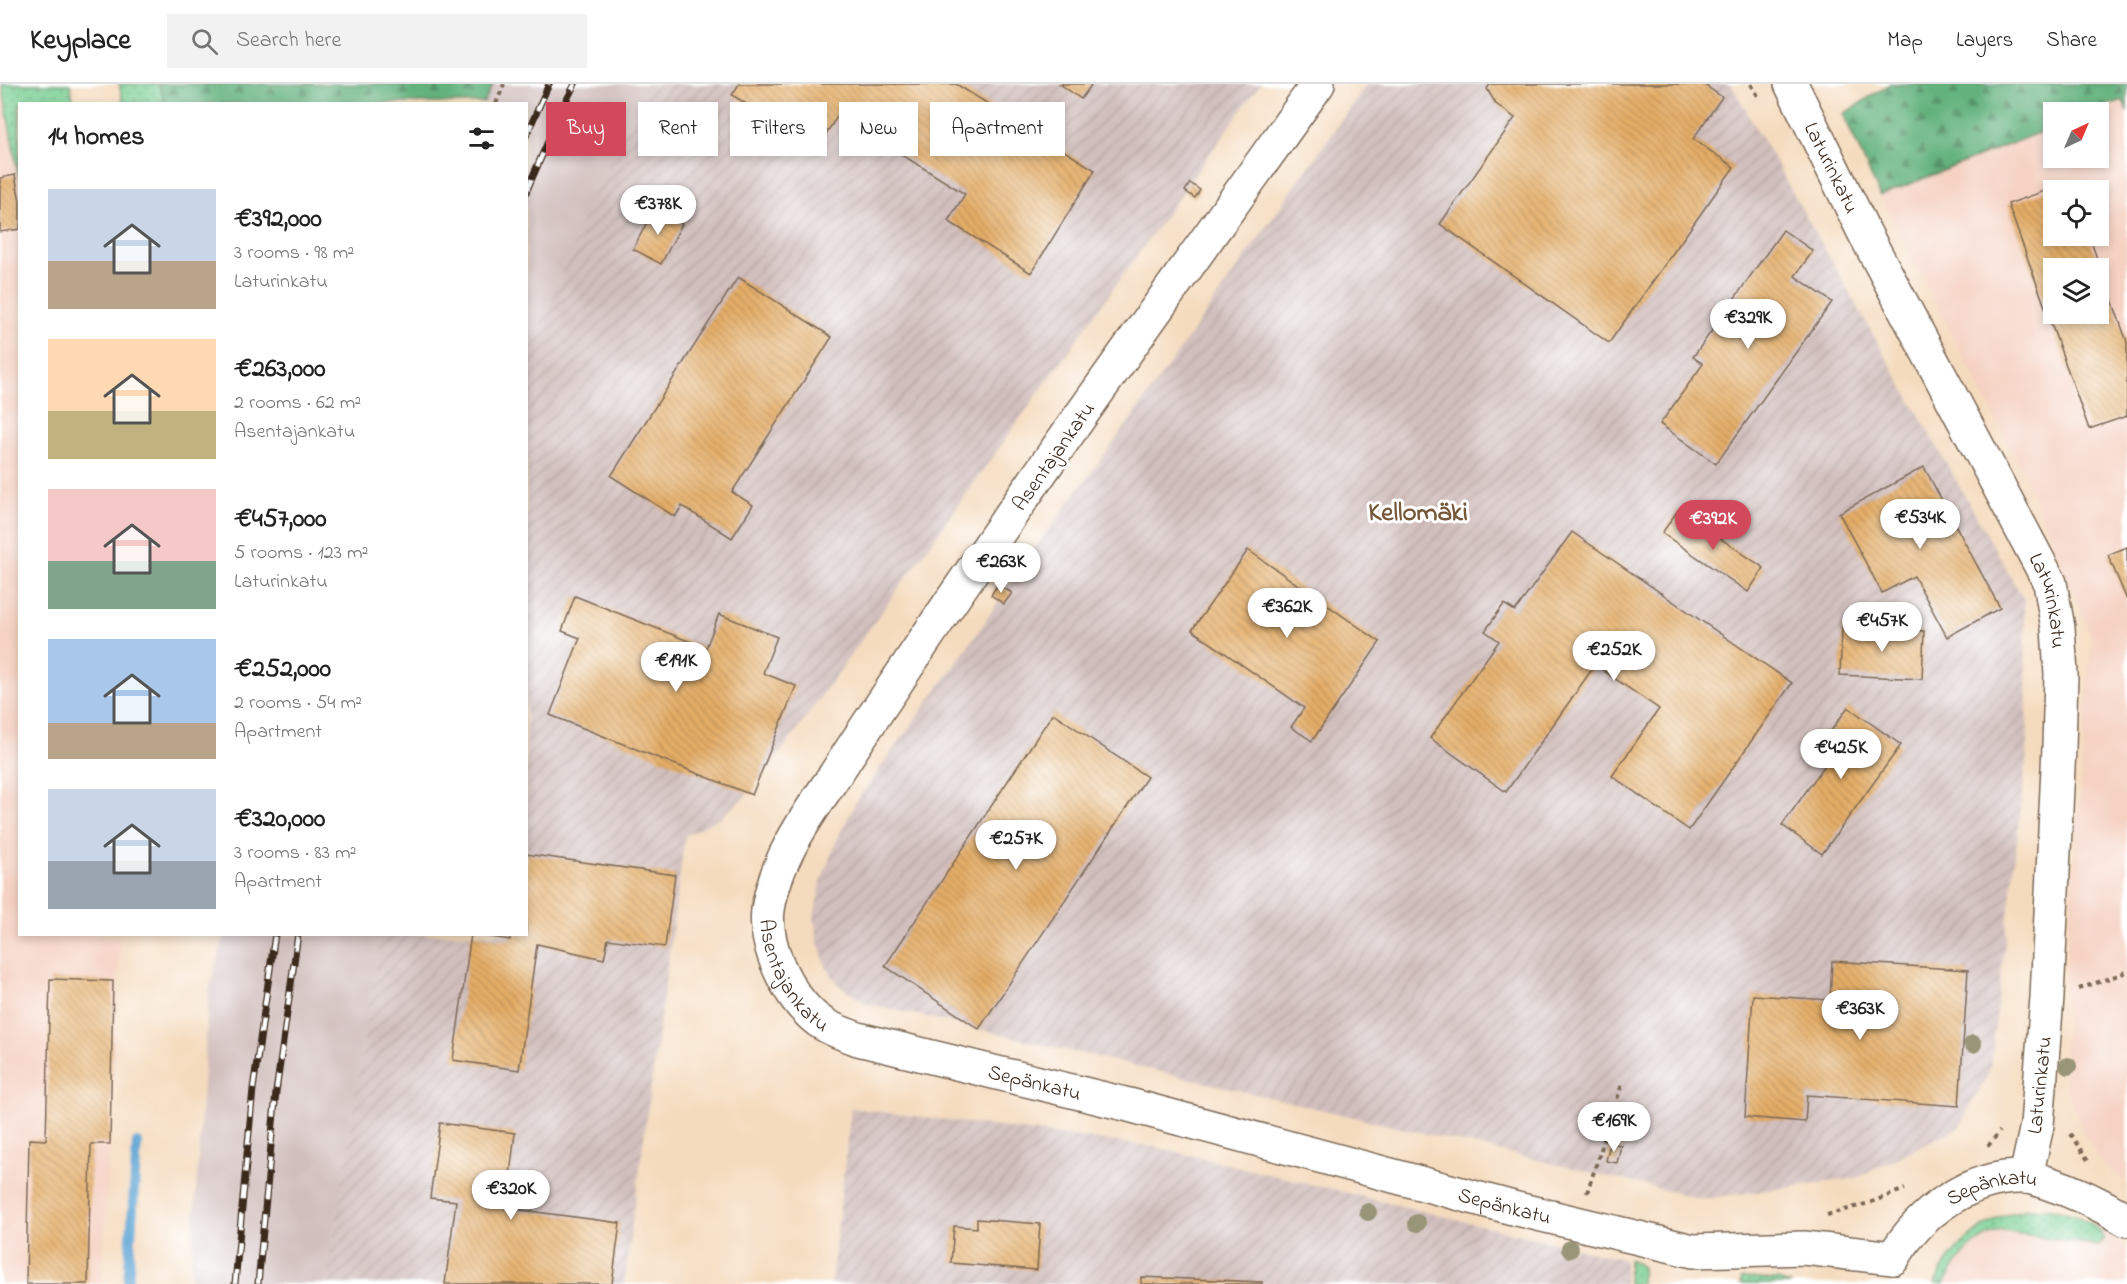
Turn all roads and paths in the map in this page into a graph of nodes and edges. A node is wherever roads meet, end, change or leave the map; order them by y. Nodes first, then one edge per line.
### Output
1 (504, 84) edge
2 (1318, 84) edge
3 (1751, 84) edge
4 (1791, 84) edge
5 (497, 102) edge
6 (1761, 102) dead end
7 (2127, 972) edge
8 (2047, 997) junction
9 (858, 1039) joint
10 (1623, 1084) dead end
11 (2001, 1129) dead end
12 (1984, 1149) dead end
13 (2026, 1177) junction
14 (1909, 1187) dead end
15 (1586, 1196) dead end
16 (1824, 1216) dead end
17 (2127, 1220) edge
18 (1893, 1271) edge

1 - 5 path
2 - 9 street, Asentajankatu
3 - 6 path
4 - 8 street, Laturinkatu
7 - 8 path
8 - 13 street, Laturinkatu
9 - 18 street, Sepänkatu
10 - 15 path
11 - 12 path
13 - 17 street, Sepänkatu
13 - 18 street, Sepänkatu
14 - 16 path

